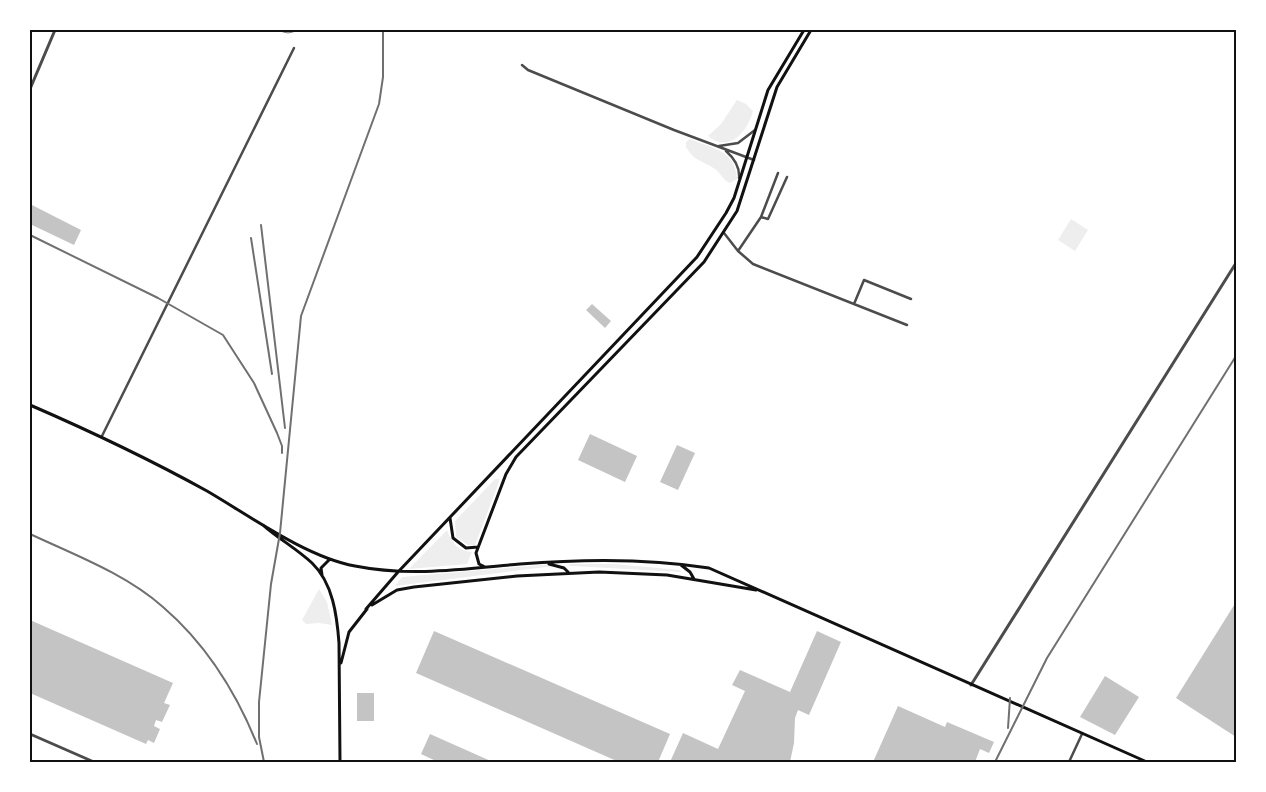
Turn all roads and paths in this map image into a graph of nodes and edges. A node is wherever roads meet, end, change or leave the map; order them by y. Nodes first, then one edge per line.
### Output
1 (55, 30) edge
2 (804, 30) edge
3 (811, 30) edge
4 (294, 48) dead end
5 (522, 65) dead end
6 (30, 89) edge
7 (755, 130) junction
8 (716, 146) junction
9 (747, 157) junction
10 (754, 160) junction
11 (778, 173) dead end
12 (787, 177) dead end
13 (738, 187) junction
14 (761, 217) junction
15 (724, 233) junction
16 (738, 251) junction
17 (1236, 263) edge
18 (911, 299) dead end
19 (854, 304) junction
20 (907, 325) dead end
21 (30, 405) edge
22 (101, 437) junction
23 (222, 501) junction
24 (450, 518) junction
25 (478, 547) junction
26 (330, 559) junction
27 (547, 563) junction
28 (678, 563) junction
29 (486, 567) junction
30 (398, 572) junction
31 (569, 572) junction
32 (322, 576) junction
33 (694, 579) junction
34 (764, 592) junction
35 (366, 609) junction
36 (339, 669) junction
37 (971, 686) junction
38 (30, 734) edge
39 (1082, 734) junction
40 (94, 762) edge
41 (340, 762) edge
42 (1069, 762) edge
43 (1147, 762) edge

1 - 6 street
2 - 7 main road
3 - 10 main road
4 - 22 street
5 - 8 street
7 - 8 street
7 - 9 main road
8 - 9 street
8 - 13 street
9 - 10 street
9 - 13 main road
10 - 15 main road
11 - 14 street
12 - 14 street
13 - 24 main road
14 - 16 street
15 - 16 street
15 - 25 main road
16 - 19 street
17 - 37 street
18 - 19 street
19 - 20 street
21 - 22 main road
22 - 23 main road
23 - 26 main road
23 - 32 main road
24 - 25 main road
24 - 30 main road
25 - 29 main road
26 - 30 main road
26 - 32 main road
27 - 28 main road
27 - 29 main road
27 - 31 main road
28 - 33 main road
28 - 34 main road
29 - 30 main road
30 - 35 main road
31 - 33 main road
31 - 35 main road
32 - 36 main road
33 - 34 main road
34 - 37 main road
35 - 36 main road
36 - 41 main road
37 - 39 main road
38 - 40 street
39 - 42 street
39 - 43 main road

